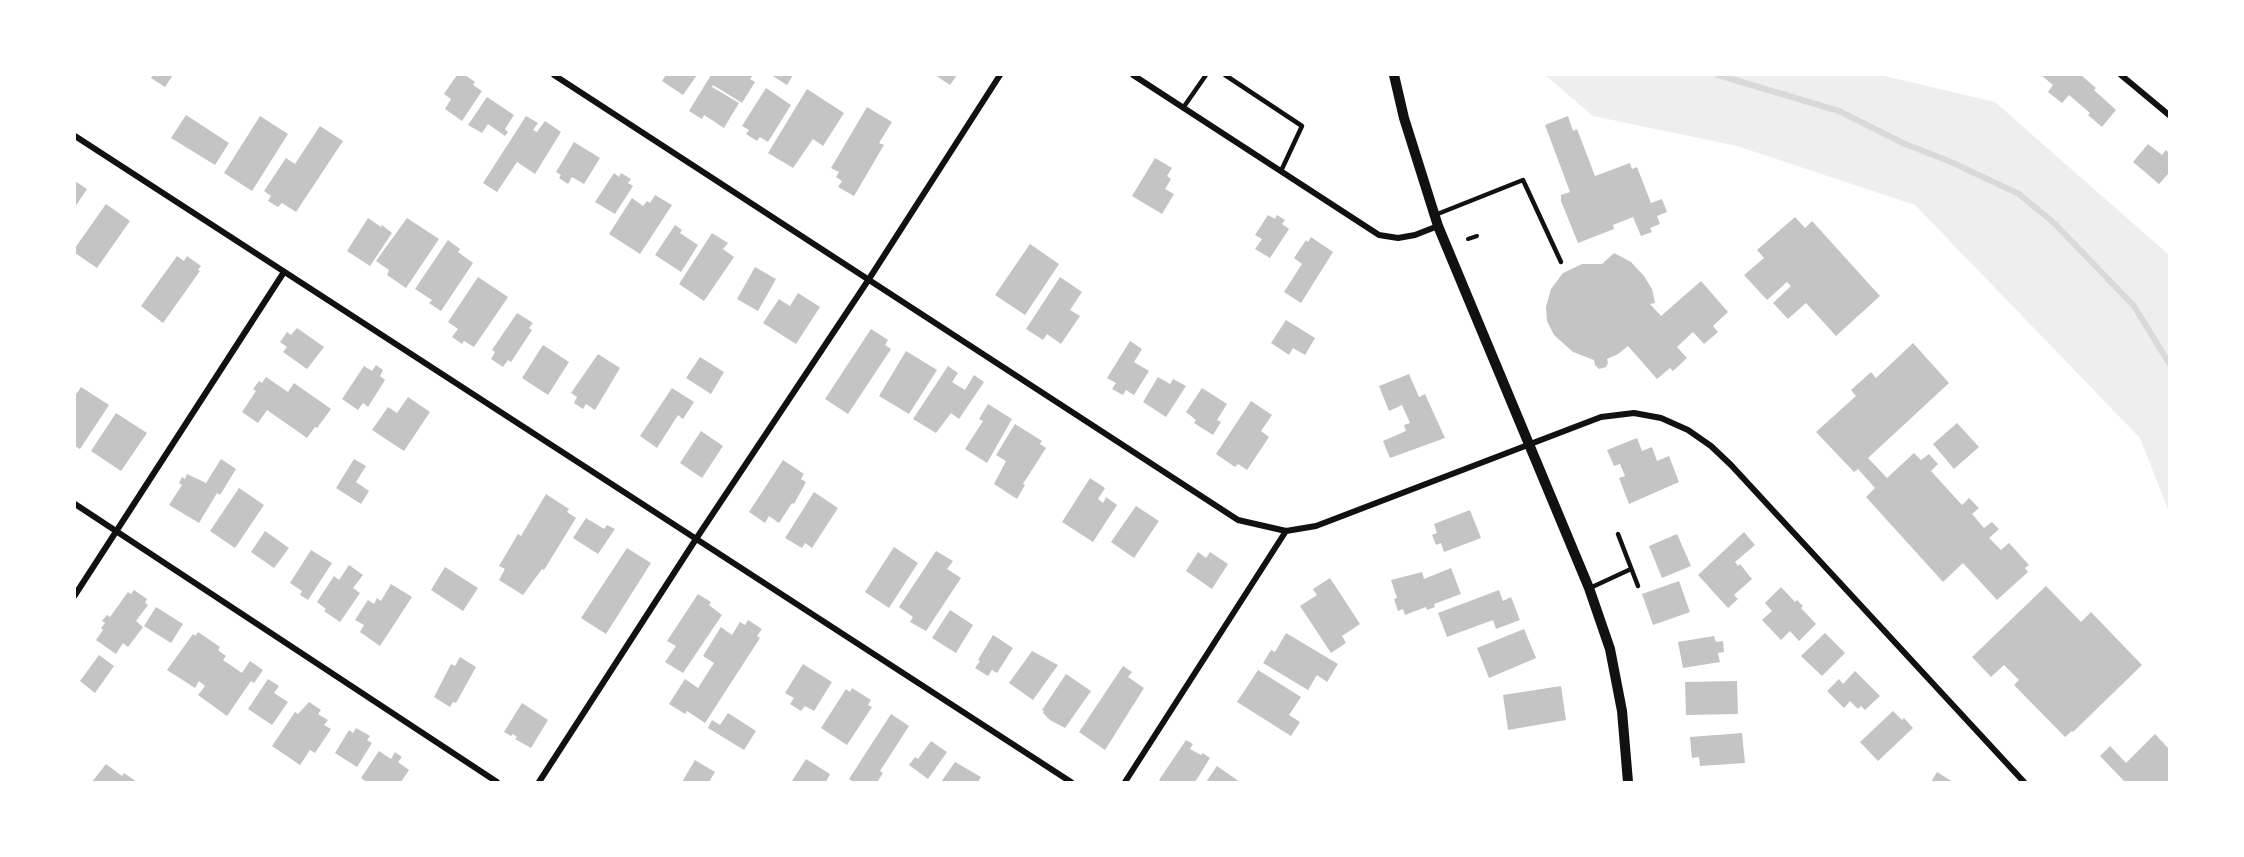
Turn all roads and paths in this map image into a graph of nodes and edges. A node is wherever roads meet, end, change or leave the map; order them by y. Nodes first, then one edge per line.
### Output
1 (554, 75) edge
2 (1000, 75) edge
3 (1133, 75) edge
4 (1206, 75) edge
5 (1225, 75) edge
6 (1394, 75) edge
7 (2121, 75) edge
8 (1183, 108) junction
9 (2169, 114) edge
10 (75, 136) edge
11 (1281, 171) junction
12 (1435, 215) junction
13 (1438, 226) junction
14 (1477, 236) dead end
15 (1468, 239) dead end
16 (1561, 262) dead end
17 (284, 272) junction
18 (869, 279) junction
19 (1530, 445) junction
20 (75, 504) edge
21 (117, 530) junction
22 (1286, 531) junction
23 (1618, 534) dead end
24 (696, 539) junction
25 (1631, 569) junction
26 (1638, 586) dead end
27 (1589, 588) junction
28 (75, 595) edge
29 (497, 782) edge
30 (539, 782) edge
31 (1071, 782) edge
32 (1125, 782) edge
33 (1628, 782) edge
34 (2024, 782) edge

1 - 18 street
2 - 18 street
3 - 8 street
4 - 8 lane
5 - 11 lane
6 - 12 street
7 - 9 street
8 - 11 street
10 - 17 street
11 - 13 street
12 - 13 street
12 - 16 lane
13 - 19 street
14 - 15 path
17 - 21 street
17 - 24 street
18 - 22 street
18 - 24 street
19 - 22 street
19 - 27 street
19 - 34 street
20 - 21 street
21 - 28 street
21 - 29 street
22 - 32 street
23 - 25 lane
24 - 30 street
24 - 31 street
25 - 26 lane
25 - 27 lane
27 - 33 street

